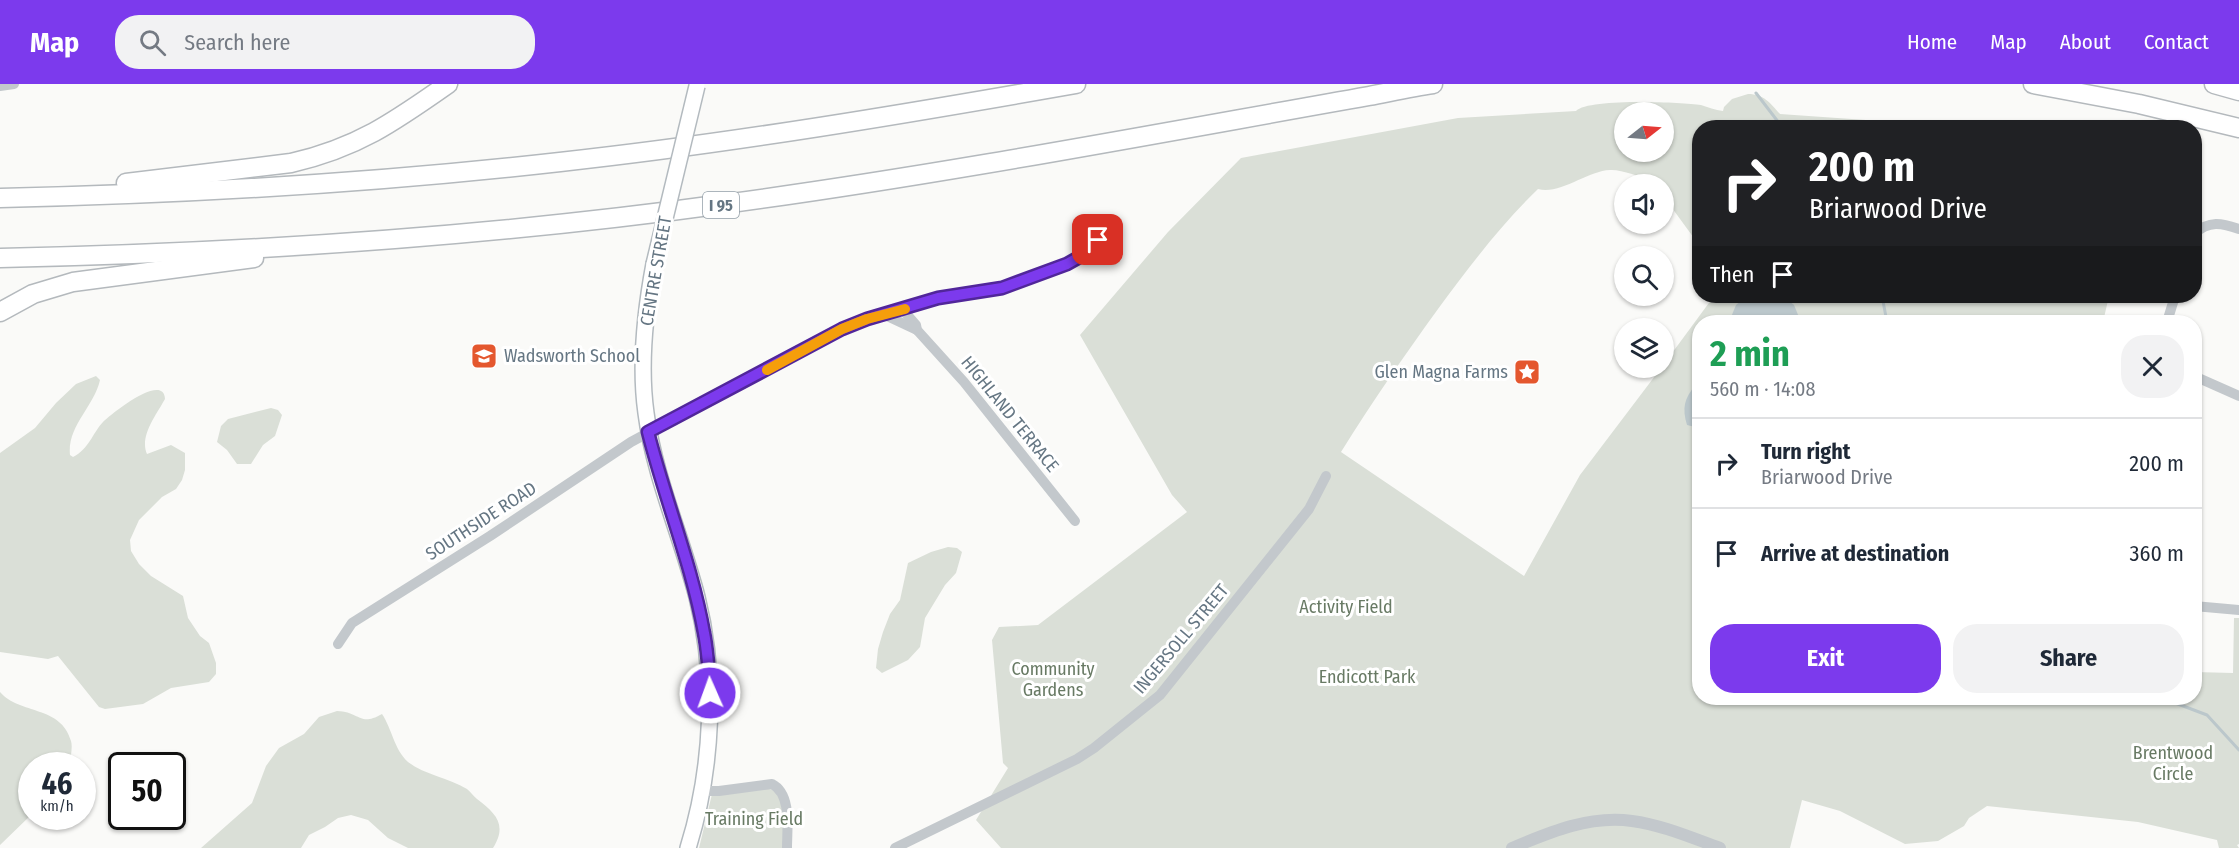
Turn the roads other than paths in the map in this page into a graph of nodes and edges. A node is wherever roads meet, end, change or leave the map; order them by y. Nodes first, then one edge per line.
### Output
1 (14, 84) edge
2 (448, 84) edge
3 (1076, 84) edge
4 (1433, 84) edge
5 (2033, 84) edge
6 (2214, 84) edge
7 (697, 85) edge
8 (0, 86) edge
9 (2239, 91) edge
10 (2239, 128) edge
11 (6, 198) edge
12 (2202, 227) edge
13 (2239, 229) edge
14 (1098, 240) dead end
15 (327, 244) junction
16 (0, 258) edge
17 (903, 310) junction
18 (0, 312) edge
19 (885, 315) junction
20 (917, 330) junction
21 (2202, 380) edge
22 (2239, 396) edge
23 (648, 432) junction
24 (1326, 476) dead end
25 (1075, 521) dead end
26 (2202, 607) edge
27 (2239, 610) edge
28 (338, 644) dead end
29 (702, 791) junction
30 (688, 848) edge
31 (787, 848) edge
32 (895, 848) edge
33 (1512, 848) edge
34 (1720, 848) edge

1 - 8 street
2 - 11 highway
3 - 11 highway
4 - 15 highway, I 95
5 - 10 highway
6 - 9 highway
7 - 23 main road, CENTRE STREET, bridge
12 - 13 street
14 - 17 street, SOUTHSIDE ROAD
15 - 16 highway, I 95
15 - 18 highway
17 - 19 street, SOUTHSIDE ROAD
17 - 20 street, HIGHLAND TERRACE
19 - 20 street, HIGHLAND TERRACE
19 - 23 street, SOUTHSIDE ROAD
20 - 25 street, HIGHLAND TERRACE
21 - 22 street
23 - 28 street, SOUTHSIDE ROAD
23 - 29 main road, CENTRE STREET
24 - 32 street, INGERSOLL STREET
26 - 27 street
29 - 30 main road, CENTRE STREET
29 - 31 street
33 - 34 street

